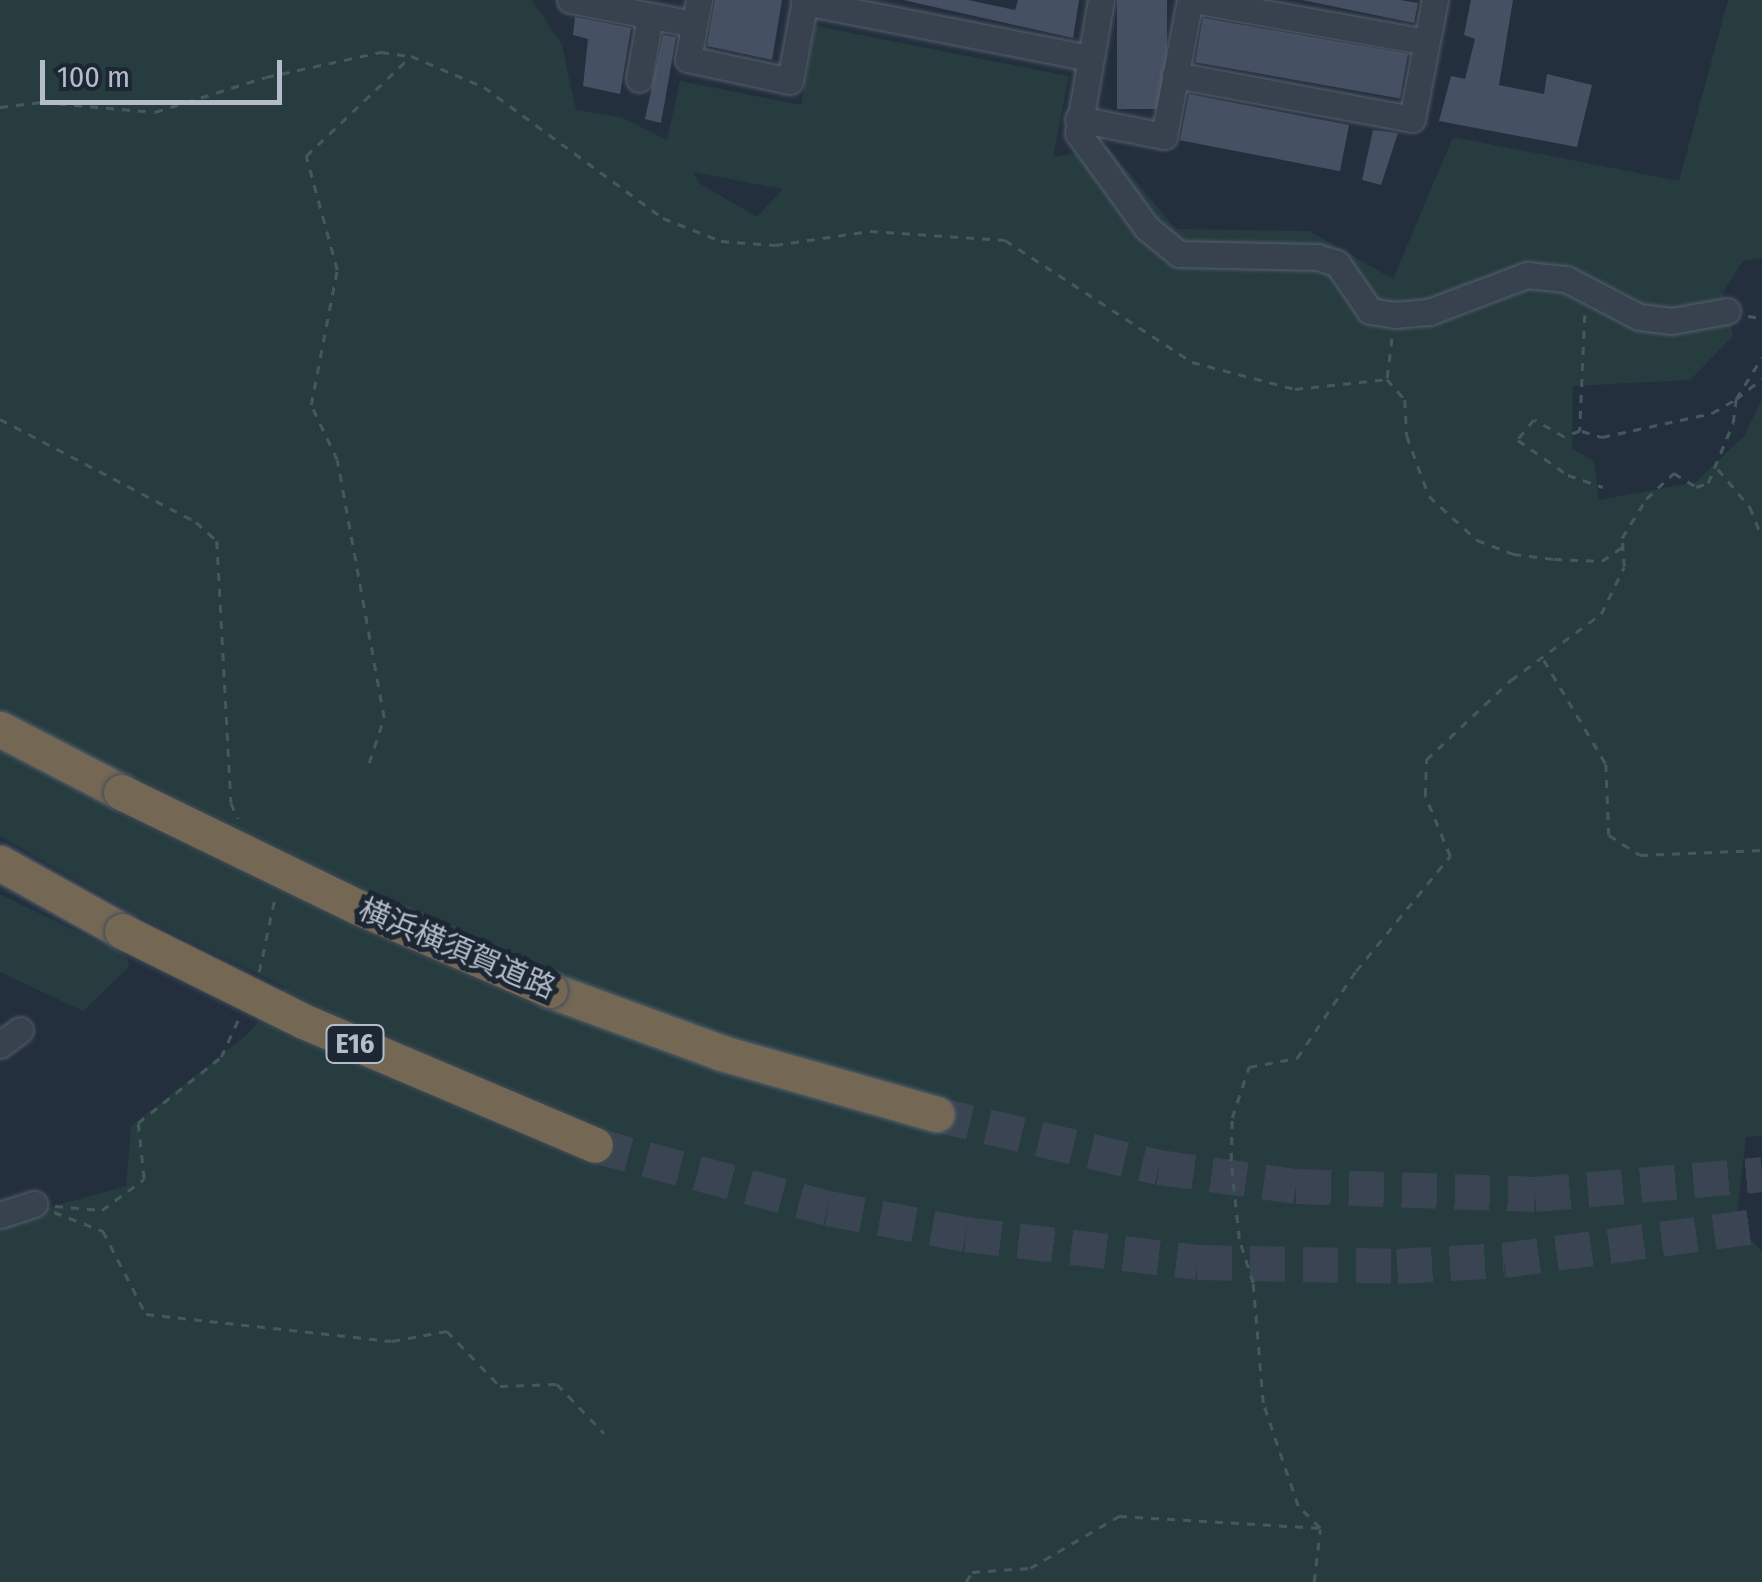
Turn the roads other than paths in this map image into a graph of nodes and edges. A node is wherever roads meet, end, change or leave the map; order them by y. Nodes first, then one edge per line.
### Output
1 (570, 0) edge
2 (1100, 0) edge
3 (1192, 0) edge
4 (1435, 0) edge
5 (804, 1) edge
6 (889, 9) edge
7 (647, 10) edge
8 (697, 12) edge
9 (1426, 42) junction
10 (1089, 58) junction
11 (1175, 74) junction
12 (639, 78) dead end
13 (1078, 126) junction
14 (1727, 312) dead end
15 (0, 729) edge
16 (0, 864) edge
17 (936, 1114) tunnel mouth
18 (595, 1145) tunnel mouth
19 (34, 1204) road end
20 (0, 1215) edge

1 - 7 street
2 - 10 street
3 - 9 street
3 - 11 street
4 - 9 street
5 - 6 street
5 - 8 street
6 - 10 street
7 - 8 street
7 - 12 street
9 - 11 street
10 - 13 street
11 - 13 street
13 - 14 street
15 - 17 highway, 横浜横須賀道路, bridge
16 - 18 highway, E16, bridge
19 - 20 street

